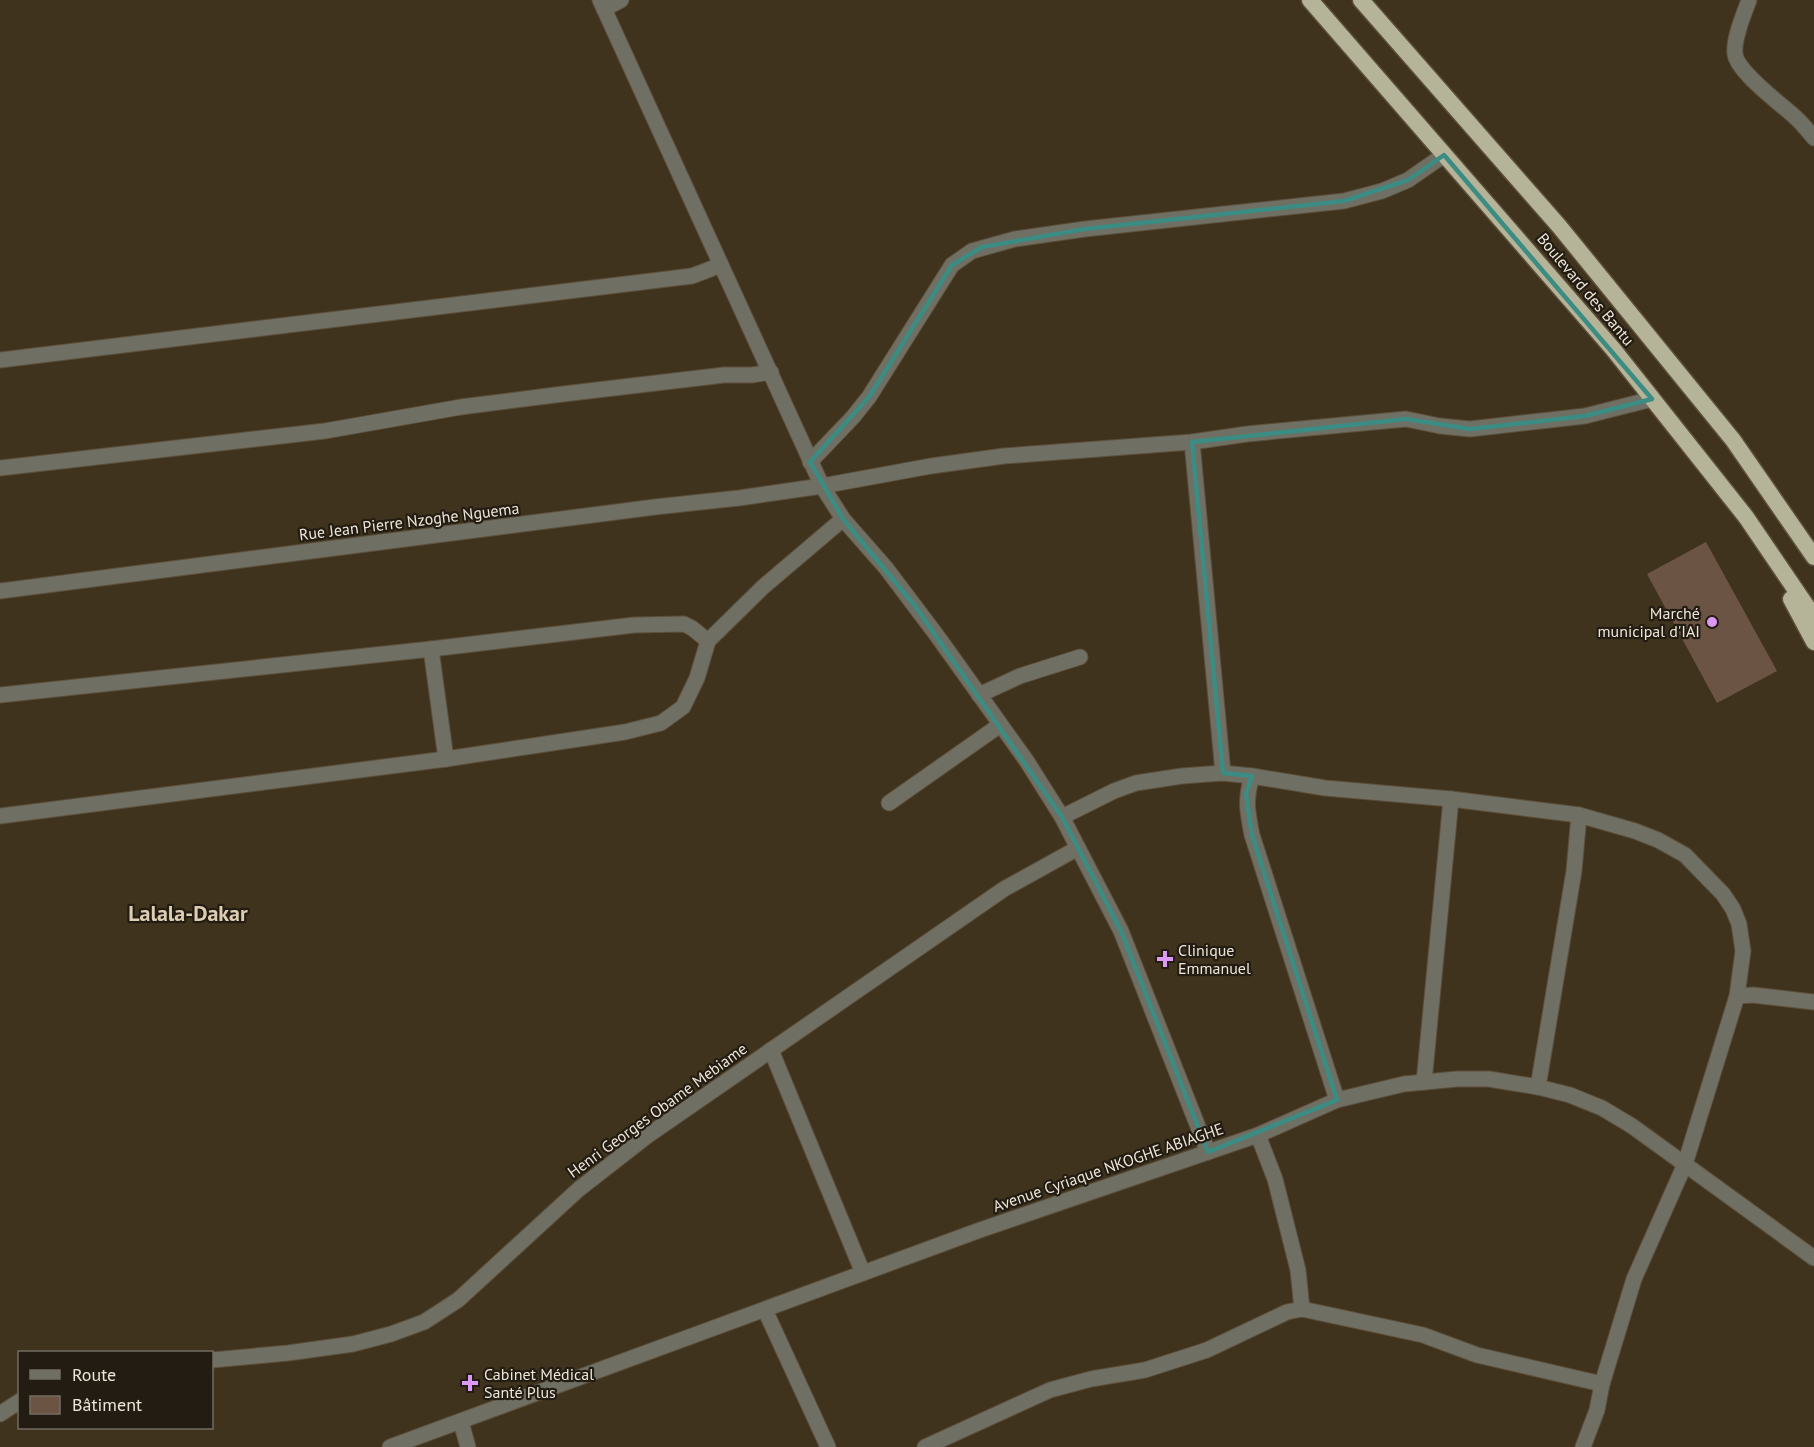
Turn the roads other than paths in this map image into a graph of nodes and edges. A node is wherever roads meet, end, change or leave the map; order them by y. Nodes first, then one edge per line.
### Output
1 (621, 0) edge
2 (1310, 0) edge
3 (1361, 0) edge
4 (1749, 0) edge
5 (602, 5) edge
6 (1814, 138) edge
7 (1444, 155) junction
8 (720, 265) junction
9 (0, 360) edge
10 (771, 372) junction
11 (1652, 399) junction
12 (1192, 442) junction
13 (810, 462) junction
14 (0, 468) edge
15 (822, 486) junction
16 (1746, 517) junction
17 (843, 519) junction
18 (1814, 556) edge
19 (0, 591) edge
20 (1814, 617) edge
21 (708, 640) junction
22 (1814, 642) edge
23 (431, 649) junction
24 (1080, 657) dead end
25 (0, 695) edge
26 (979, 695) junction
27 (1000, 725) junction
28 (446, 759) junction
29 (1223, 773) junction
30 (1252, 776) junction
31 (1451, 799) junction
32 (889, 803) dead end
33 (1579, 815) junction
34 (0, 816) edge
35 (1062, 817) junction
36 (1078, 848) junction
37 (1737, 996) junction
38 (1814, 1002) edge
39 (771, 1050) junction
40 (1424, 1082) junction
41 (1538, 1086) junction
42 (1337, 1100) junction
43 (1258, 1135) junction
44 (1208, 1152) junction
45 (1685, 1164) junction
46 (1814, 1258) edge
47 (863, 1273) junction
48 (765, 1310) junction
49 (1302, 1310) junction
50 (213, 1360) edge
51 (1602, 1384) junction
52 (18, 1402) edge
53 (0, 1414) edge
54 (460, 1422) junction
55 (390, 1447) edge
56 (468, 1447) edge
57 (828, 1447) edge
58 (925, 1447) edge
59 (1583, 1447) edge

1 - 5 street
2 - 7 highway, Boulevard des Bantu
3 - 18 highway, Boulevard des Bantu
4 - 6 street
5 - 8 street
7 - 11 highway, Boulevard des Bantu
7 - 13 street
8 - 9 street
8 - 10 street
10 - 13 street
10 - 14 street
11 - 12 street, Rue Jean Pierre Nzoghe Nguema
11 - 16 highway, Boulevard des Bantu
12 - 15 street, Rue Jean Pierre Nzoghe Nguema
12 - 29 street
13 - 15 street
15 - 17 street
15 - 19 street, Rue Jean Pierre Nzoghe Nguema
16 - 20 highway, Boulevard des Bantu
16 - 22 highway
17 - 21 street
17 - 26 street
21 - 23 street
21 - 28 street
23 - 25 street
23 - 28 street
24 - 26 street
26 - 27 street
27 - 32 street
27 - 35 street
28 - 34 street
29 - 30 street
29 - 35 street
30 - 31 street
30 - 42 street
31 - 33 street
31 - 40 street
33 - 37 street
33 - 41 street
35 - 36 street
36 - 39 street, Henri Georges Obame Mebiame
36 - 44 street
37 - 38 street
37 - 45 street
39 - 47 street
39 - 50 street, Henri Georges Obame Mebiame
40 - 41 street, Avenue Cyriaque NKOGHE ABIAGHE
40 - 42 street, Avenue Cyriaque NKOGHE ABIAGHE
41 - 45 street, Avenue Cyriaque NKOGHE ABIAGHE
42 - 43 street, Avenue Cyriaque NKOGHE ABIAGHE
43 - 44 street, Avenue Cyriaque NKOGHE ABIAGHE
43 - 49 street
44 - 47 street, Avenue Cyriaque NKOGHE ABIAGHE
45 - 46 street, Avenue Cyriaque NKOGHE ABIAGHE
45 - 51 street
47 - 48 street, Avenue Cyriaque NKOGHE ABIAGHE
48 - 54 street, Avenue Cyriaque NKOGHE ABIAGHE
48 - 57 street
49 - 51 street
49 - 58 street
51 - 59 street
52 - 53 street
54 - 55 street, Avenue Cyriaque NKOGHE ABIAGHE
54 - 56 street

